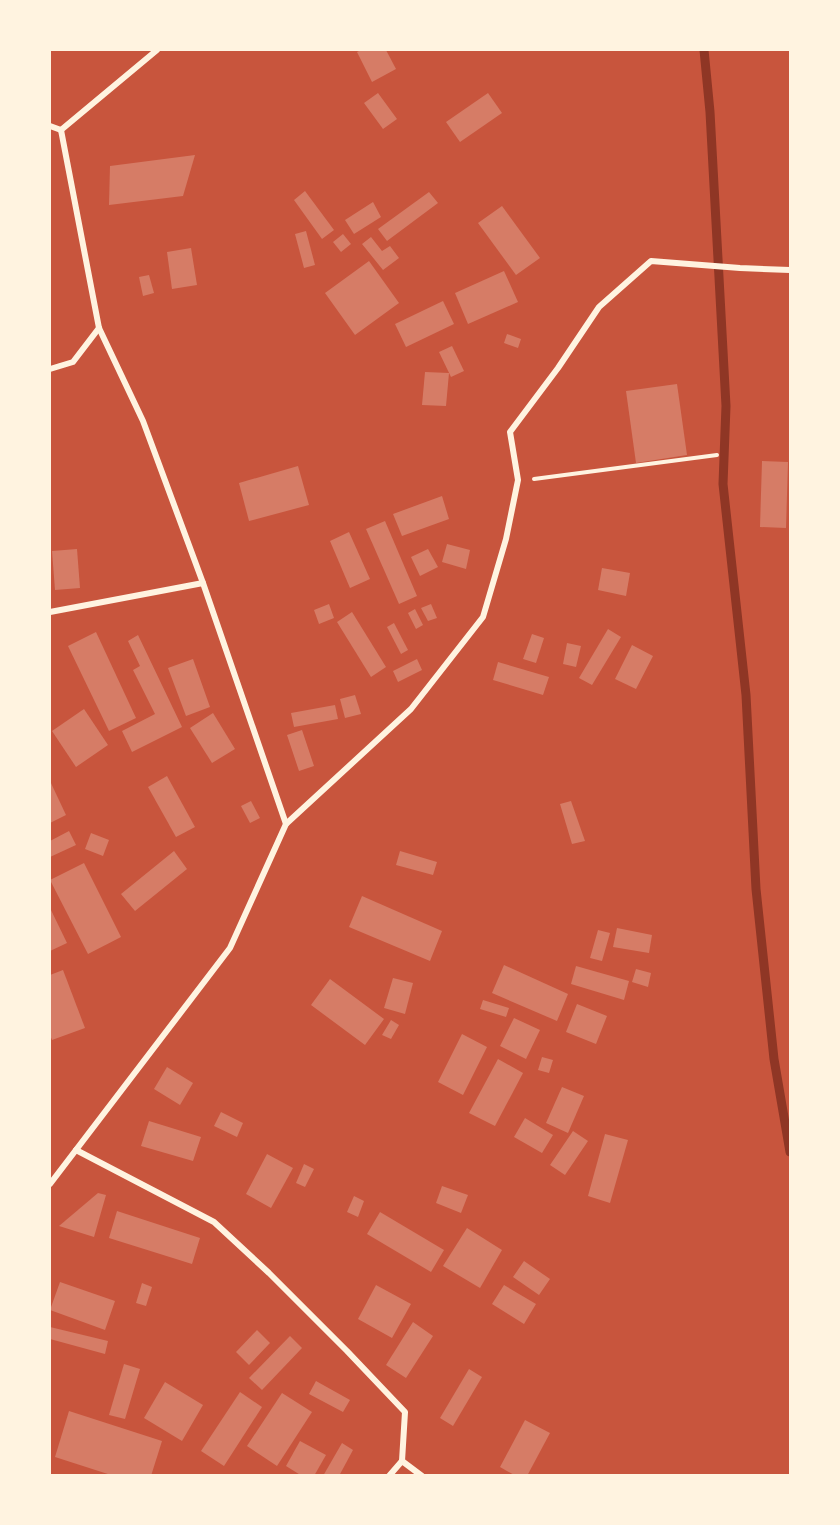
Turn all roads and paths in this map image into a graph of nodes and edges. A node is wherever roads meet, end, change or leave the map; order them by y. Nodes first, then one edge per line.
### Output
1 (157, 50) edge
2 (50, 126) edge
3 (61, 130) junction
4 (790, 270) edge
5 (99, 328) junction
6 (50, 369) edge
7 (717, 455) dead end
8 (519, 480) junction
9 (203, 584) junction
10 (50, 612) edge
11 (286, 824) junction
12 (76, 1150) junction
13 (50, 1185) edge
14 (402, 1461) junction
15 (389, 1476) edge
16 (422, 1476) edge

1 - 3 street
2 - 3 street
3 - 5 street
4 - 8 street
5 - 6 street
5 - 9 street
7 - 8 path
8 - 11 street
9 - 10 street
9 - 11 street
11 - 12 street
12 - 13 street
12 - 14 street
14 - 15 street
14 - 16 street

